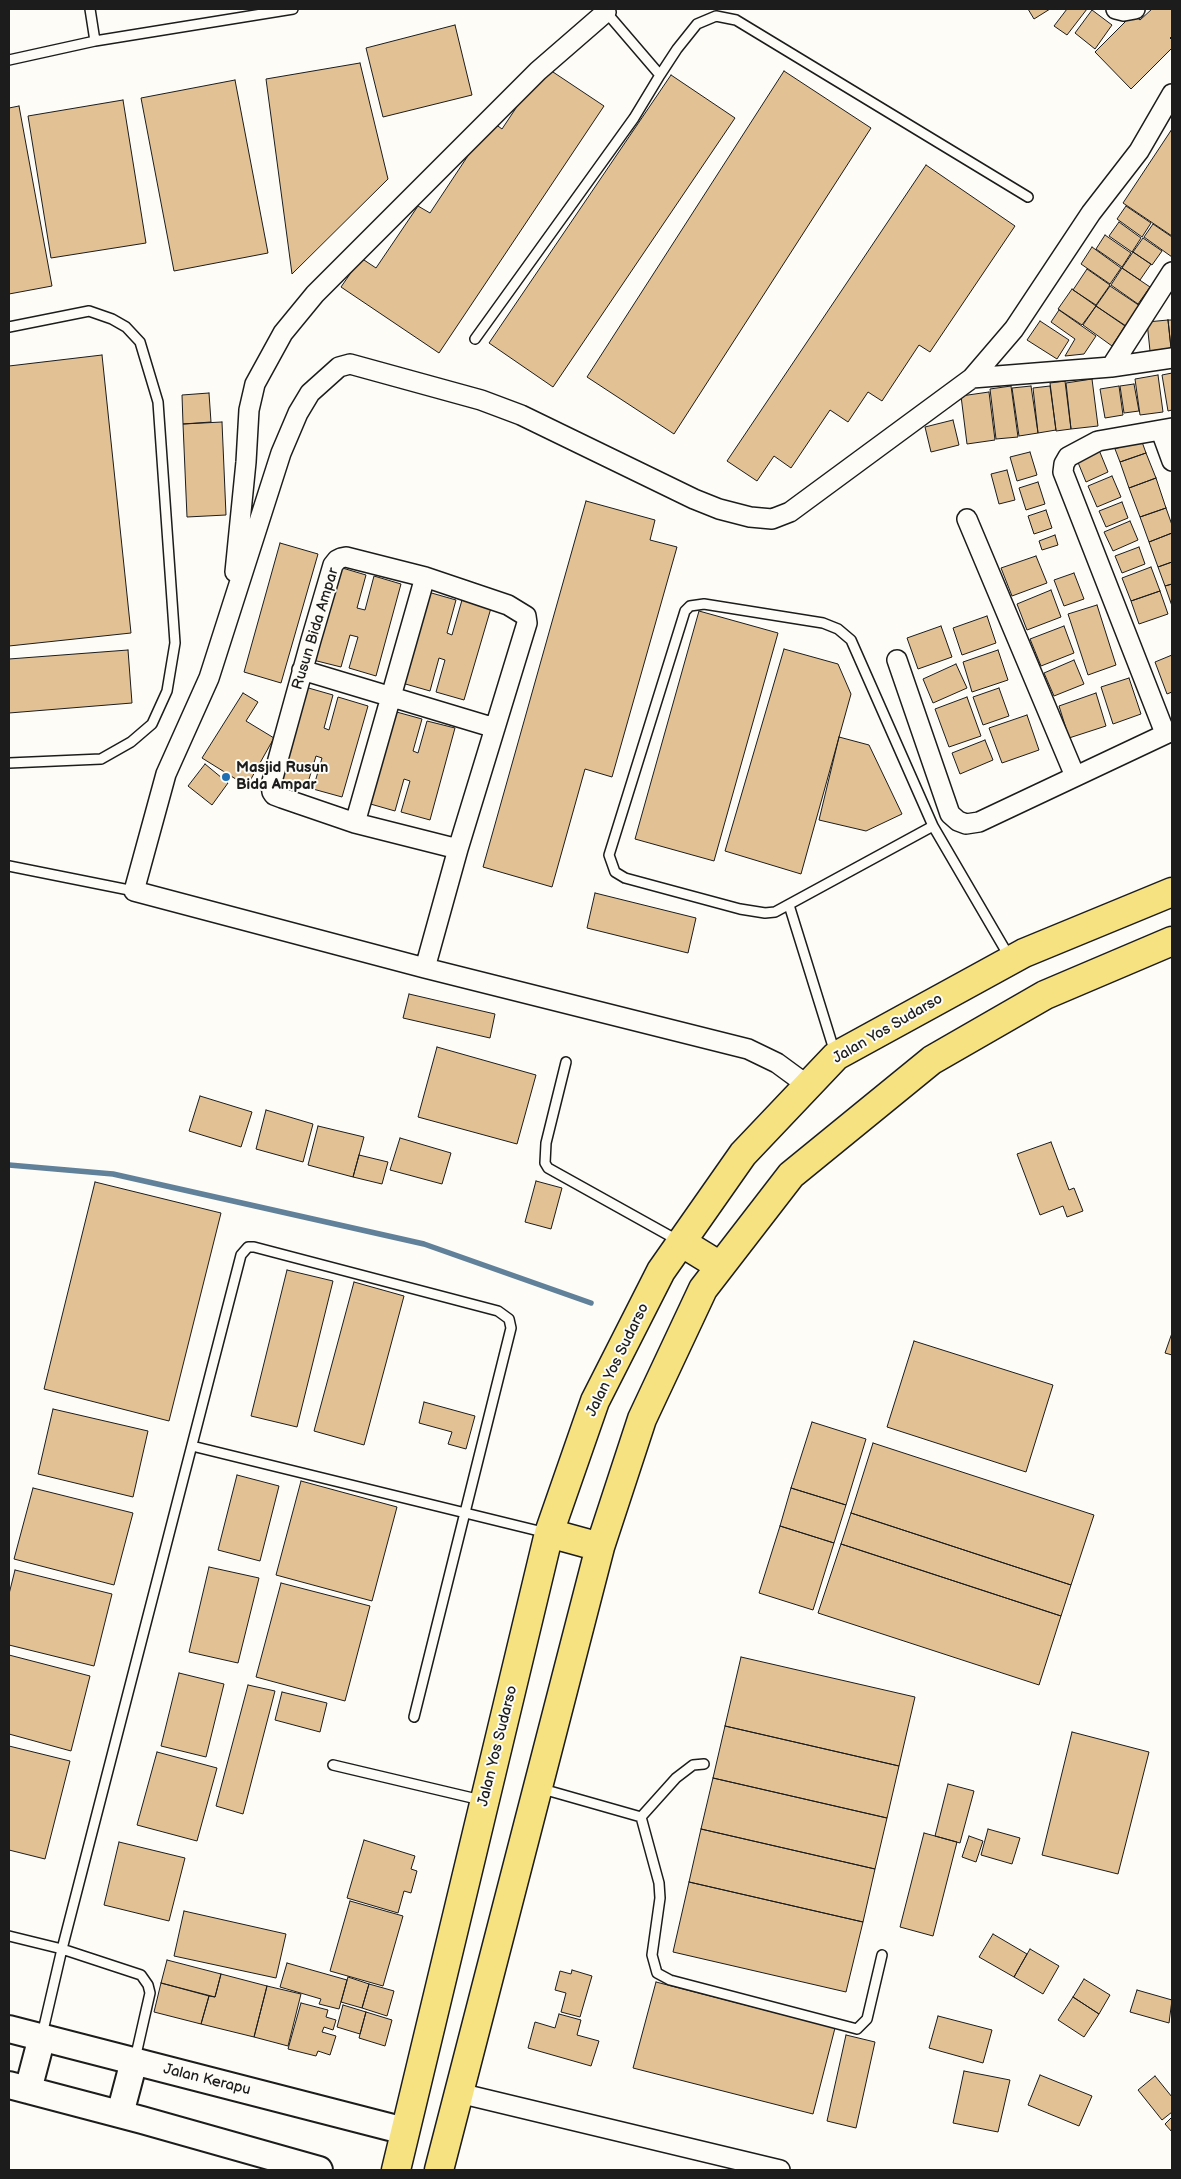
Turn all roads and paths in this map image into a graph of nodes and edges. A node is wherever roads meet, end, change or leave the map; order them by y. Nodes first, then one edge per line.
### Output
1 (90, 9) edge
2 (294, 9) edge
3 (1116, 9) edge
4 (1135, 9) edge
5 (605, 10) edge
6 (95, 42) junction
7 (9, 60) edge
8 (660, 75) junction
9 (1172, 94) edge
10 (1028, 197) dead end
11 (1172, 272) edge
12 (9, 328) edge
13 (474, 339) dead end
14 (1172, 358) edge
15 (1111, 367) junction
16 (972, 378) junction
17 (1166, 429) edge
18 (1172, 461) edge
19 (967, 520) dead end
20 (425, 577) junction
21 (231, 611) junction
22 (897, 660) dead end
23 (302, 670) junction
24 (391, 697) junction
25 (495, 728) junction
26 (1169, 732) edge
27 (9, 763) edge
28 (1075, 776) junction
29 (355, 823) junction
30 (933, 826) junction
31 (458, 849) junction
32 (9, 866) edge
33 (134, 892) junction
34 (1172, 892) edge
35 (789, 905) junction
36 (1172, 941) edge
37 (1011, 960) junction
38 (425, 968) junction
39 (836, 1056) junction
40 (566, 1062) dead end
41 (807, 1085) junction
42 (681, 1242) junction
43 (720, 1266) junction
44 (192, 1446) junction
45 (464, 1511) junction
46 (549, 1533) junction
47 (600, 1547) junction
48 (414, 1717) dead end
49 (704, 1764) dead end
50 (333, 1765) dead end
51 (537, 1788) junction
52 (485, 1801) junction
53 (640, 1817) junction
54 (9, 1936) edge
55 (62, 1949) junction
56 (882, 1955) dead end
57 (9, 2029) edge
58 (42, 2037) junction
59 (134, 2061) junction
60 (19, 2087) edge
61 (459, 2093) junction
62 (120, 2114) junction
63 (405, 2131) junction
64 (319, 2170) edge
65 (396, 2170) edge
66 (439, 2170) edge
67 (780, 2170) edge

1 - 6 lane
2 - 6 lane
3 - 4 street
5 - 8 lane
5 - 21 street
6 - 7 lane
8 - 10 lane
8 - 13 lane
9 - 16 street
11 - 15 street
12 - 27 lane
14 - 15 street
15 - 16 street
16 - 21 street
17 - 18 street
17 - 26 street
19 - 28 street
20 - 23 street, Rusun Bida Ampar
20 - 24 street
20 - 25 street, Rusun Bida Ampar
21 - 33 street
22 - 28 street
23 - 24 street
23 - 29 street, Rusun Bida Ampar
24 - 25 street
24 - 29 street
25 - 31 street, Rusun Bida Ampar
26 - 28 street
29 - 31 street, Rusun Bida Ampar
30 - 35 lane
30 - 35 lane
30 - 37 lane
31 - 38 street, Rusun Bida Ampar
32 - 33 lane
33 - 38 street
34 - 37 main road, Jalan Yos Sudarso
35 - 39 lane
36 - 43 main road
37 - 39 main road, Jalan Yos Sudarso
38 - 41 street
39 - 41 main road, Jalan Yos Sudarso
40 - 42 lane
41 - 42 main road, Jalan Yos Sudarso
42 - 43 main road
42 - 46 main road, Jalan Yos Sudarso
43 - 47 main road
44 - 45 lane
44 - 45 lane
44 - 55 lane
45 - 46 lane
45 - 48 lane
46 - 47 main road
46 - 52 main road, Jalan Yos Sudarso
47 - 51 main road
49 - 53 lane
50 - 52 lane
51 - 53 lane
51 - 61 main road
52 - 63 main road, Jalan Yos Sudarso
53 - 56 lane
54 - 55 lane
55 - 58 lane
55 - 59 lane
57 - 58 street, Jalan Kerapu
58 - 59 street, Jalan Kerapu
58 - 60 street
59 - 62 street
59 - 63 street, Jalan Kerapu
60 - 62 street
61 - 66 main road
61 - 67 street
62 - 64 street
63 - 65 main road, Jalan Yos Sudarso

